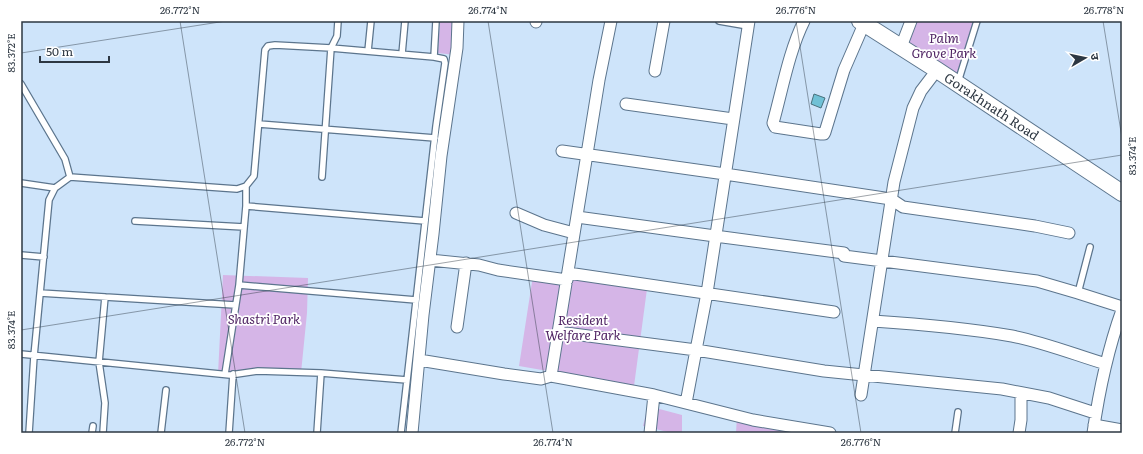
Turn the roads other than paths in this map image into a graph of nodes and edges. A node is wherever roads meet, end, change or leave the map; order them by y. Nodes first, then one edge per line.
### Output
1 (338, 21) edge
2 (371, 21) edge
3 (405, 21) edge
4 (436, 21) edge
5 (458, 21) edge
6 (611, 21) edge
7 (664, 21) edge
8 (719, 21) edge
9 (804, 21) edge
10 (911, 21) edge
11 (977, 21) edge
12 (862, 22) edge
13 (748, 23) edge
14 (330, 48) junction
15 (901, 48) junction
16 (368, 51) junction
17 (402, 54) junction
18 (434, 57) junction
19 (937, 70) junction
20 (655, 71) dead end
21 (21, 84) edge
22 (957, 84) junction
23 (626, 104) dead end
24 (733, 119) junction
25 (258, 124) junction
26 (326, 130) junction
27 (435, 138) junction
28 (562, 151) dead end
29 (587, 154) junction
30 (725, 174) junction
31 (70, 177) junction
32 (322, 177) dead end
33 (21, 183) edge
34 (246, 186) junction
35 (55, 188) junction
36 (1122, 193) edge
37 (892, 199) junction
38 (246, 206) junction
39 (516, 213) dead end
40 (577, 217) junction
41 (135, 221) dead end
42 (425, 221) junction
43 (244, 227) junction
44 (574, 233) junction
45 (1068, 233) dead end
46 (715, 236) junction
47 (1090, 246) dead end
48 (21, 255) edge
49 (44, 257) junction
50 (430, 260) junction
51 (882, 261) junction
52 (466, 263) junction
53 (567, 277) junction
54 (239, 285) junction
55 (40, 293) junction
56 (707, 293) junction
57 (1078, 293) junction
58 (105, 297) junction
59 (416, 300) junction
60 (235, 305) junction
61 (1122, 309) edge
62 (834, 312) dead end
63 (872, 321) junction
64 (1120, 323) edge
65 (457, 327) dead end
66 (558, 332) junction
67 (696, 350) junction
68 (21, 354) edge
69 (34, 356) junction
70 (419, 360) junction
71 (99, 362) junction
72 (1106, 364) junction
73 (225, 374) junction
74 (233, 374) junction
75 (321, 374) junction
76 (551, 376) junction
77 (864, 376) junction
78 (412, 380) junction
79 (166, 390) dead end
80 (1021, 393) junction
81 (654, 395) junction
82 (861, 395) dead end
83 (686, 403) junction
84 (958, 412) dead end
85 (1096, 413) junction
86 (93, 426) dead end
87 (1093, 429) edge
88 (1122, 430) edge
89 (29, 433) edge
90 (92, 433) edge
91 (103, 433) edge
92 (161, 433) edge
93 (230, 433) edge
94 (317, 433) edge
95 (400, 433) edge
96 (412, 433) edge
97 (650, 433) edge
98 (827, 433) edge
99 (830, 433) edge
100 (955, 433) edge
101 (1019, 433) edge

1 - 14 lane
2 - 16 lane
3 - 17 lane
4 - 18 lane
5 - 50 street
6 - 29 street
7 - 20 street
8 - 13 lane
9 - 12 street
10 - 15 street
11 - 22 lane
12 - 15 main road, Gorakhnath Road
13 - 24 street
14 - 16 lane
14 - 25 lane
14 - 26 lane
15 - 19 main road, Gorakhnath Road
16 - 17 lane
17 - 18 lane
18 - 27 lane
19 - 22 main road, Gorakhnath Road
19 - 37 street
21 - 31 lane
22 - 36 main road, Gorakhnath Road
23 - 24 street
24 - 30 street
25 - 26 lane
25 - 34 lane
26 - 27 lane
26 - 32 lane
27 - 42 lane
28 - 29 street
29 - 30 street
29 - 40 street
30 - 37 street
30 - 46 street
31 - 34 lane
31 - 35 lane
33 - 35 lane
34 - 38 lane
35 - 49 lane
37 - 45 street
37 - 51 street
38 - 42 lane
38 - 43 lane
39 - 44 street
40 - 44 street
40 - 46 street
41 - 43 lane
42 - 59 lane
43 - 54 lane
44 - 53 street
46 - 51 street
46 - 56 street
47 - 57 lane
48 - 49 lane
49 - 55 lane
50 - 52 street
50 - 70 street
51 - 57 street
51 - 63 street
52 - 53 street
52 - 65 street
53 - 56 street
53 - 66 street
54 - 59 lane
54 - 60 lane
55 - 58 lane
55 - 69 lane
56 - 62 street
56 - 67 street
57 - 61 street
58 - 60 lane
58 - 71 lane
59 - 78 lane
60 - 73 lane
61 - 64 street
63 - 72 street
63 - 77 street
64 - 72 street
66 - 67 street
66 - 76 street
67 - 77 street
67 - 83 street
68 - 69 lane
69 - 71 lane
69 - 89 lane
70 - 76 street
70 - 78 street
71 - 73 lane
71 - 91 lane
72 - 85 street
73 - 74 lane
74 - 75 lane
74 - 93 lane
75 - 78 lane
75 - 94 lane
76 - 81 street
77 - 80 street
77 - 82 street
78 - 95 lane
78 - 96 street
79 - 92 lane
80 - 85 street
80 - 101 street
81 - 83 street
81 - 97 street
83 - 98 street
84 - 100 lane
85 - 87 street
86 - 90 lane
87 - 88 street
98 - 99 street

